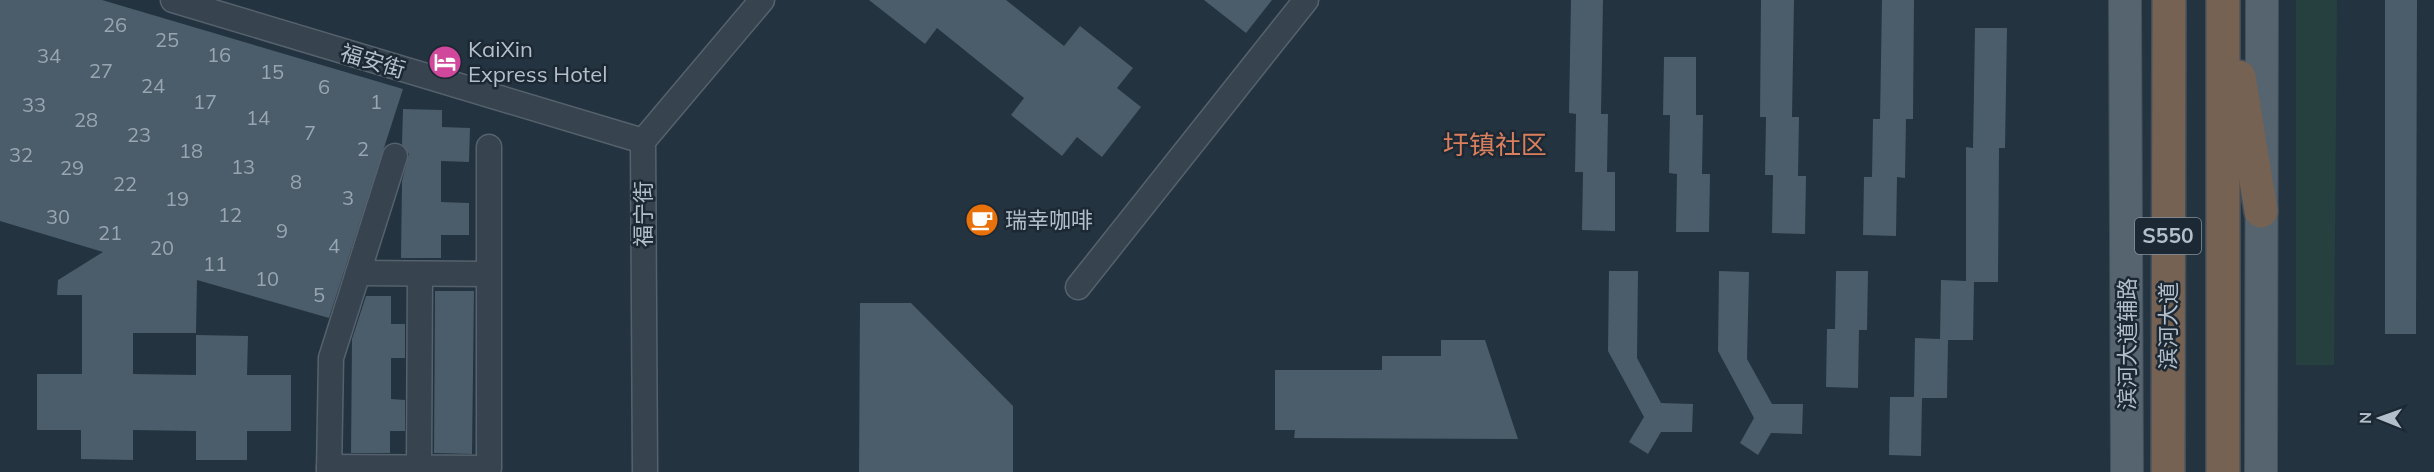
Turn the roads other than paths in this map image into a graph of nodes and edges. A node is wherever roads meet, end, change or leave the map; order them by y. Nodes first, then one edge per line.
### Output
1 (174, 0) edge
2 (762, 0) edge
3 (1306, 0) edge
4 (2125, 0) edge
5 (2169, 0) edge
6 (2225, 0) edge
7 (2262, 0) edge
8 (643, 141) junction
9 (489, 147) dead end
10 (395, 156) dead end
11 (2261, 211) junction
12 (358, 273) junction
13 (420, 274) junction
14 (489, 274) junction
15 (1078, 287) dead end
16 (2263, 463) edge
17 (419, 468) junction
18 (329, 470) edge
19 (645, 472) edge
20 (2127, 472) edge
21 (2168, 472) edge
22 (2223, 472) edge

1 - 8 street, 福安街
2 - 8 street
3 - 15 street
4 - 20 main road, 滨河大道辅路
5 - 21 highway, 滨河大道 / S550
6 - 11 highway
6 - 22 highway, S550
7 - 11 main road
8 - 19 street, 福宁街
9 - 14 street
10 - 12 street
11 - 16 main road
12 - 13 street
12 - 18 street
13 - 14 street
13 - 17 street
14 - 17 street
17 - 18 street

